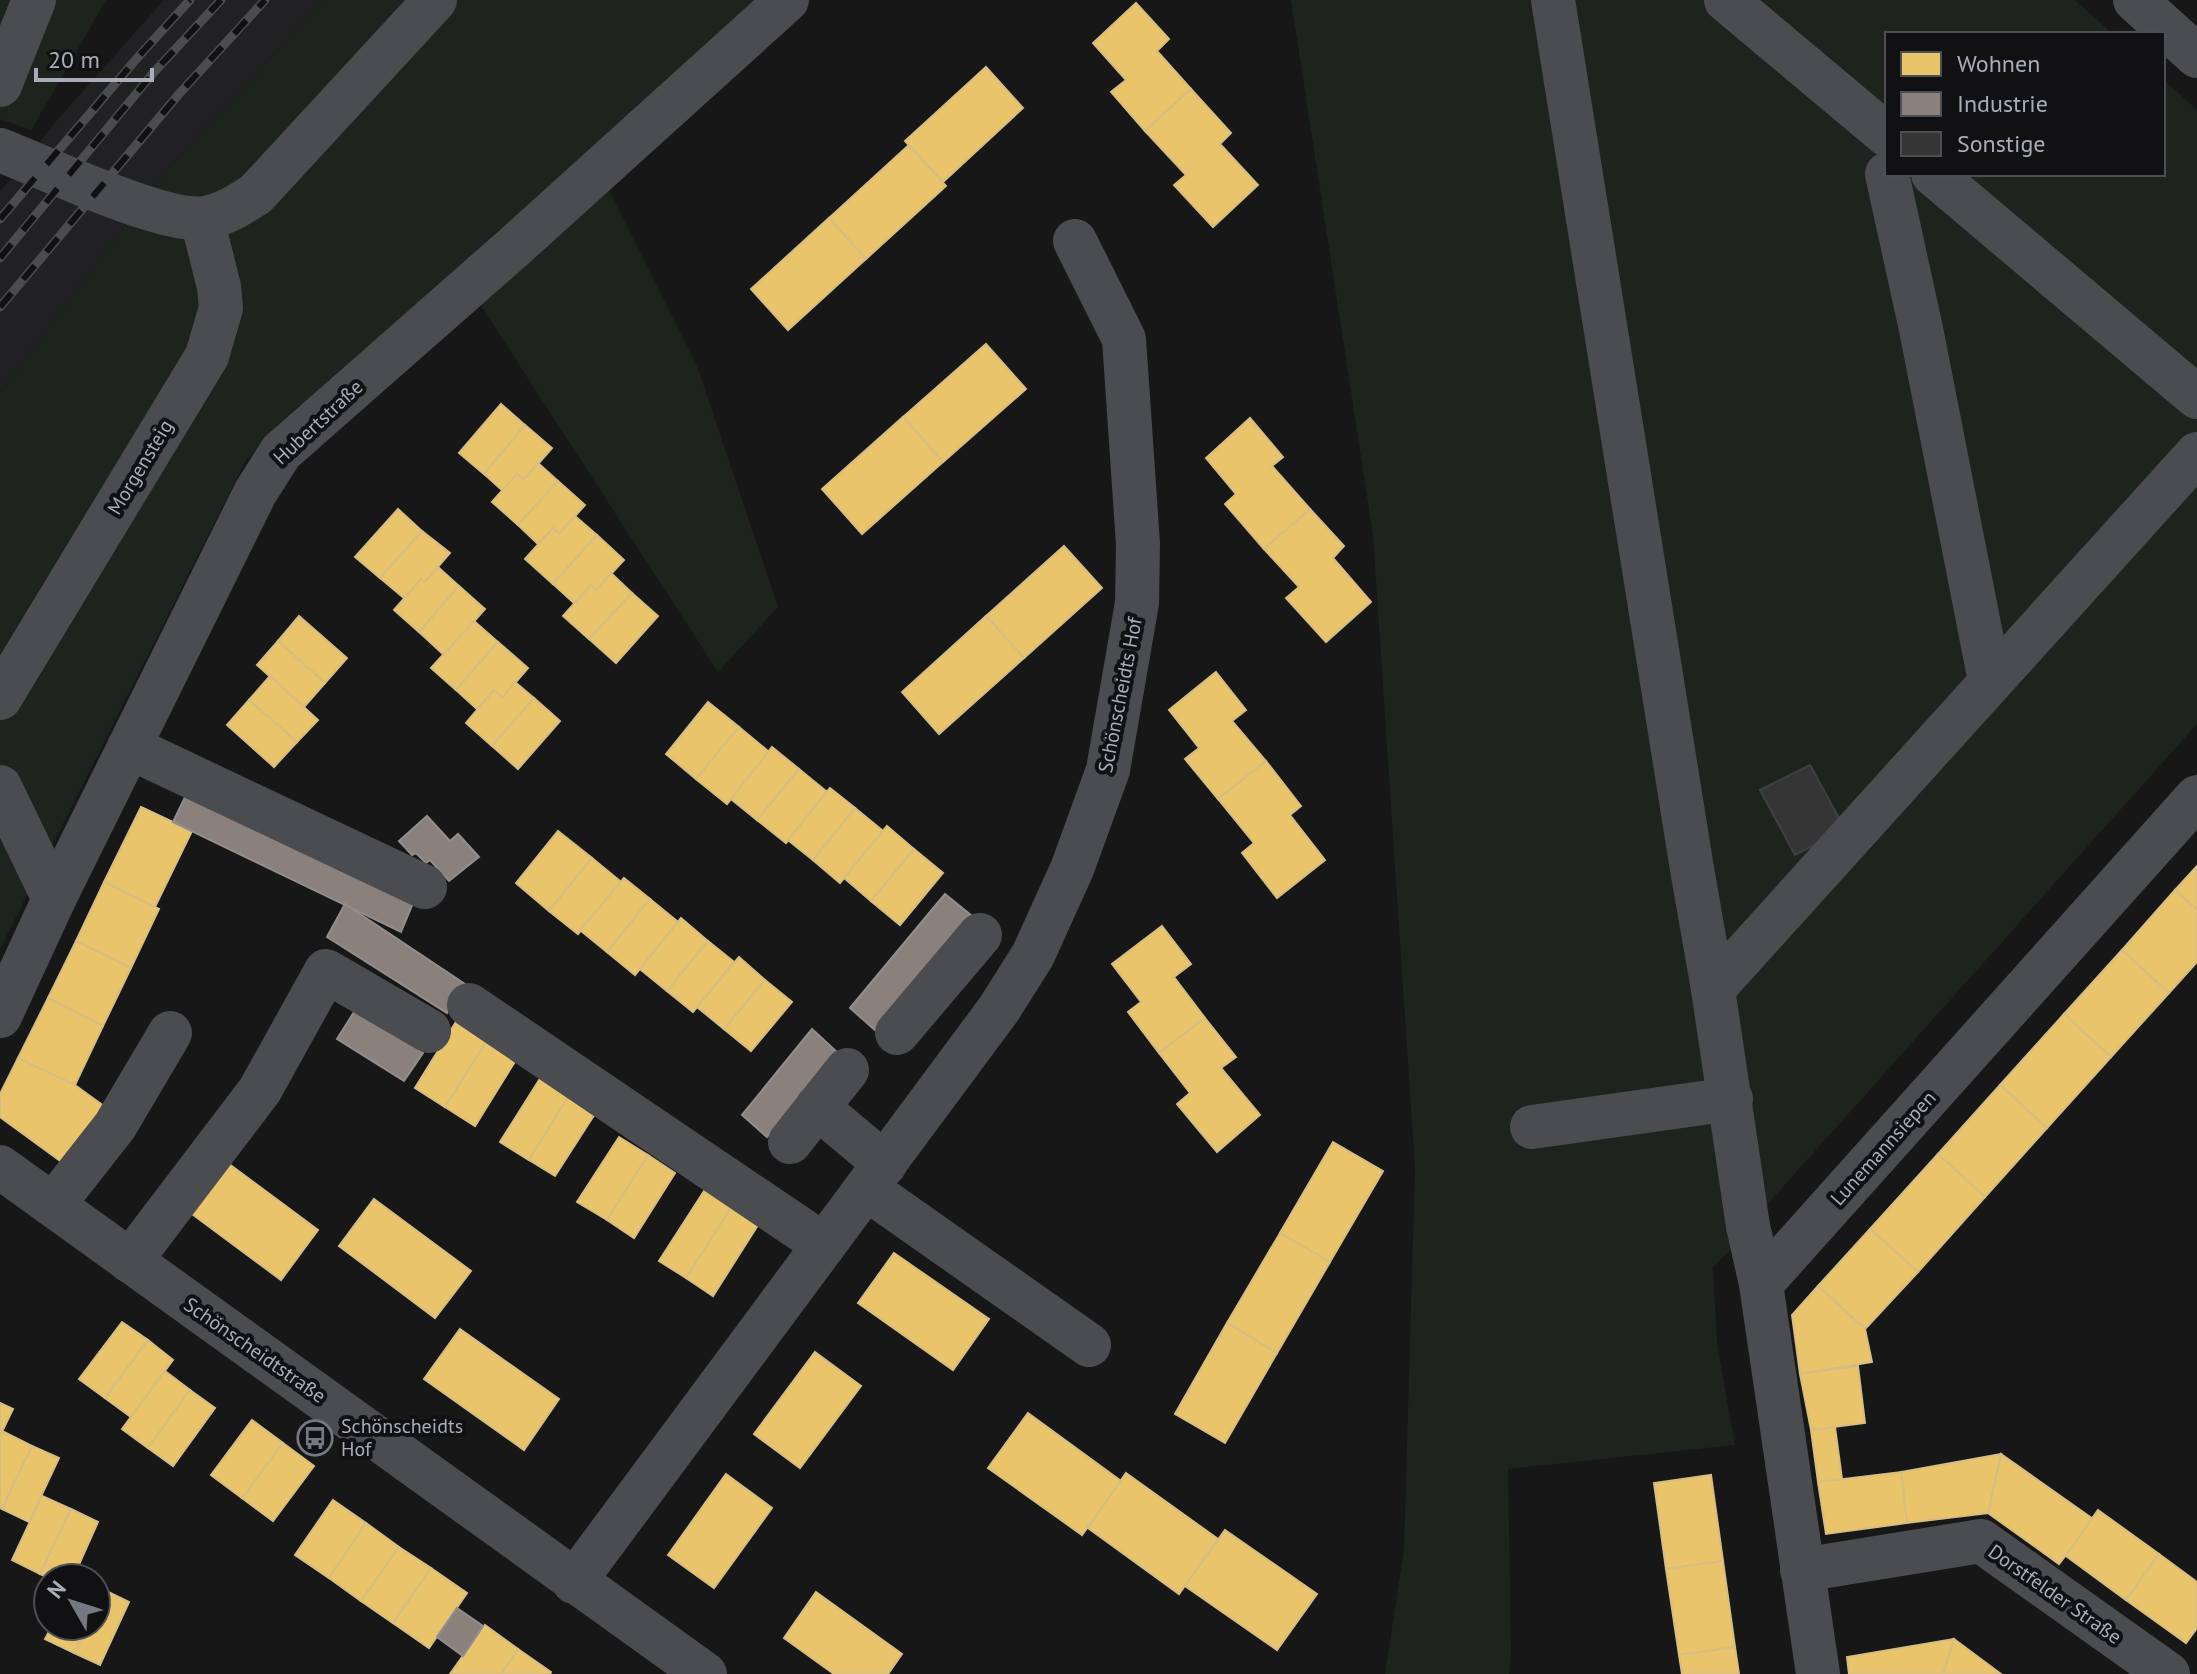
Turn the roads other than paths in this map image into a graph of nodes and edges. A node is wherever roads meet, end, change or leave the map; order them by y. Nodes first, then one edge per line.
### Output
1 (34, 0) edge
2 (435, 0) edge
3 (787, 0) edge
4 (1553, 0) edge
5 (1726, 0) edge
6 (2135, 0) edge
7 (2197, 56) edge
8 (0, 85) edge
9 (1882, 131) edge
10 (0, 150) edge
11 (1885, 156) edge
12 (1888, 176) edge
13 (1935, 176) edge
14 (202, 219) junction
15 (1075, 241) dead end
16 (2197, 397) edge
17 (2197, 454) edge
18 (1990, 681) junction
19 (0, 698) edge
20 (129, 747) junction
21 (0, 787) edge
22 (2197, 797) edge
23 (425, 887) dead end
24 (54, 899) junction
25 (980, 935) dead end
26 (942, 981) junction
27 (1713, 989) junction
28 (469, 1005) dead end
29 (0, 1016) edge
30 (990, 1021) junction
31 (429, 1031) dead end
32 (170, 1033) dead end
33 (897, 1033) dead end
34 (847, 1070) dead end
35 (1731, 1099) junction
36 (817, 1107) junction
37 (1532, 1127) dead end
38 (790, 1142) dead end
39 (0, 1167) edge
40 (876, 1177) junction
41 (53, 1205) junction
42 (824, 1245) junction
43 (130, 1261) junction
44 (1761, 1284) junction
45 (1089, 1345) dead end
46 (1802, 1570) junction
47 (574, 1582) junction
48 (704, 1674) edge
49 (1818, 1674) edge
50 (2168, 1674) edge

1 - 8 street
2 - 14 street
3 - 20 street, Hubertstraße
4 - 27 street
5 - 9 street
6 - 7 street
9 - 11 street
10 - 14 street
12 - 18 street
13 - 16 street
14 - 19 street, Morgensteig
15 - 30 street, Schönscheidts Hof
17 - 18 street
18 - 27 street
20 - 23 street
20 - 24 street, Hubertstraße
21 - 24 street
22 - 44 street, Lunemannsiepen
24 - 29 street, Hubertstraße
25 - 26 street
26 - 30 street
26 - 33 street
27 - 35 street
28 - 42 street
30 - 40 street, Schönscheidts Hof
31 - 43 street
32 - 41 street
34 - 36 street
35 - 37 street
35 - 44 street
36 - 38 street
36 - 40 street
39 - 41 street, Schönscheidtstraße
40 - 42 street, Schönscheidts Hof
40 - 45 street
41 - 43 street, Schönscheidtstraße
42 - 47 street, Schönscheidts Hof
43 - 47 street, Schönscheidtstraße
44 - 46 street
46 - 49 street
46 - 50 street, Dorstfelder Straße
47 - 48 street, Schönscheidtstraße

